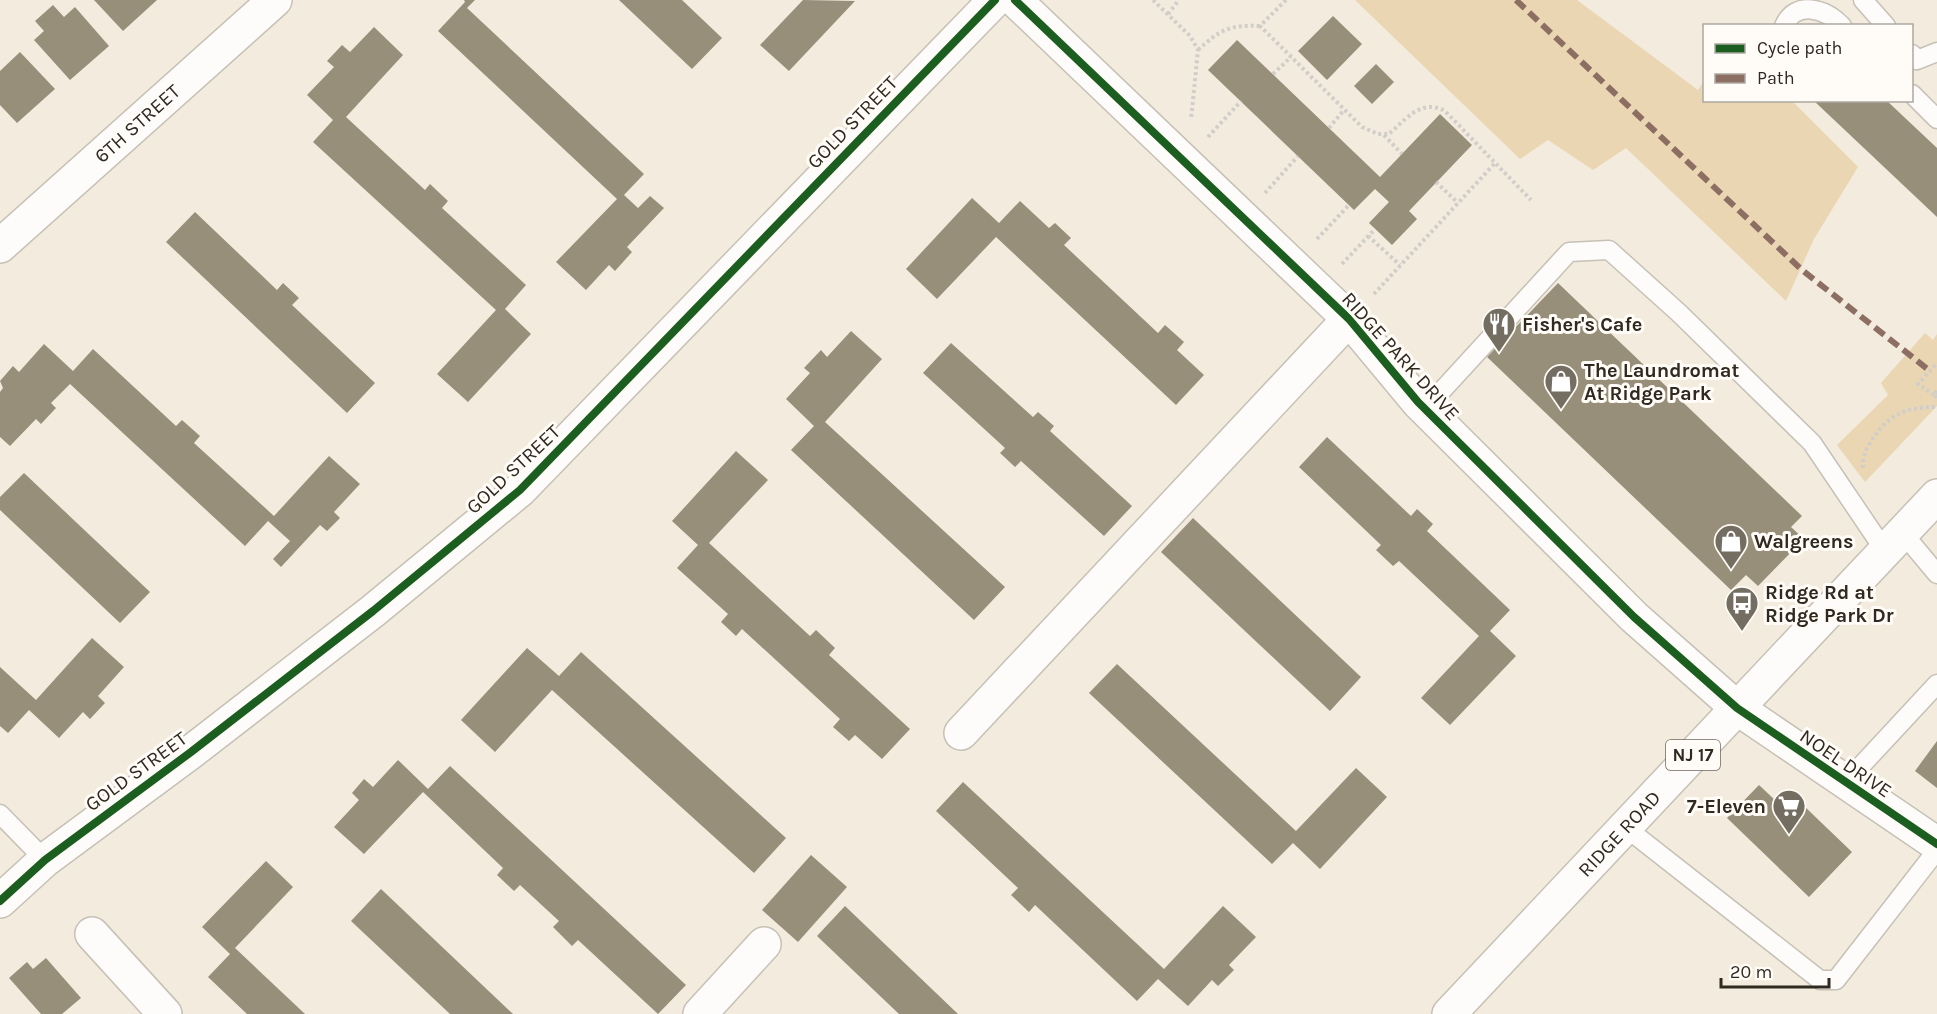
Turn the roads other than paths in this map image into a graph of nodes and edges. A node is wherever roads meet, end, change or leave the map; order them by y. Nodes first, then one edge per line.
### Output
1 (274, 0) edge
2 (995, 0) edge
3 (1015, 0) edge
4 (1863, 0) edge
5 (1785, 24) edge
6 (1840, 24) edge
7 (1884, 24) edge
8 (1937, 52) edge
9 (1913, 56) edge
10 (1913, 96) edge
11 (1937, 119) edge
12 (0, 246) edge
13 (1355, 326) junction
14 (1425, 409) junction
15 (1937, 496) edge
16 (1893, 542) junction
17 (1937, 574) edge
18 (1937, 684) edge
19 (1737, 708) junction
20 (961, 733) dead end
21 (1845, 783) junction
22 (0, 814) edge
23 (1625, 827) junction
24 (1937, 844) edge
25 (1937, 850) edge
26 (45, 860) junction
27 (0, 901) edge
28 (92, 934) dead end
29 (764, 944) dead end
30 (165, 1014) edge
31 (700, 1014) edge
32 (1449, 1014) edge

1 - 12 street, 6TH STREET
2 - 26 street, GOLD STREET
3 - 13 street, RIDGE PARK DRIVE
4 - 7 lane
5 - 6 lane
8 - 9 lane
10 - 11 lane
13 - 14 street, RIDGE PARK DRIVE
13 - 20 street
14 - 16 lane
14 - 19 street, RIDGE PARK DRIVE
15 - 16 street, RIDGE ROAD / NJ 17
16 - 17 lane
16 - 19 street, RIDGE ROAD / NJ 17
18 - 21 lane
19 - 21 street, NOEL DRIVE
19 - 23 street, RIDGE ROAD / NJ 17
21 - 24 street, NOEL DRIVE
22 - 26 lane
23 - 25 lane
23 - 32 street, RIDGE ROAD / NJ 17
26 - 27 street, GOLD STREET
28 - 30 street
29 - 31 street

